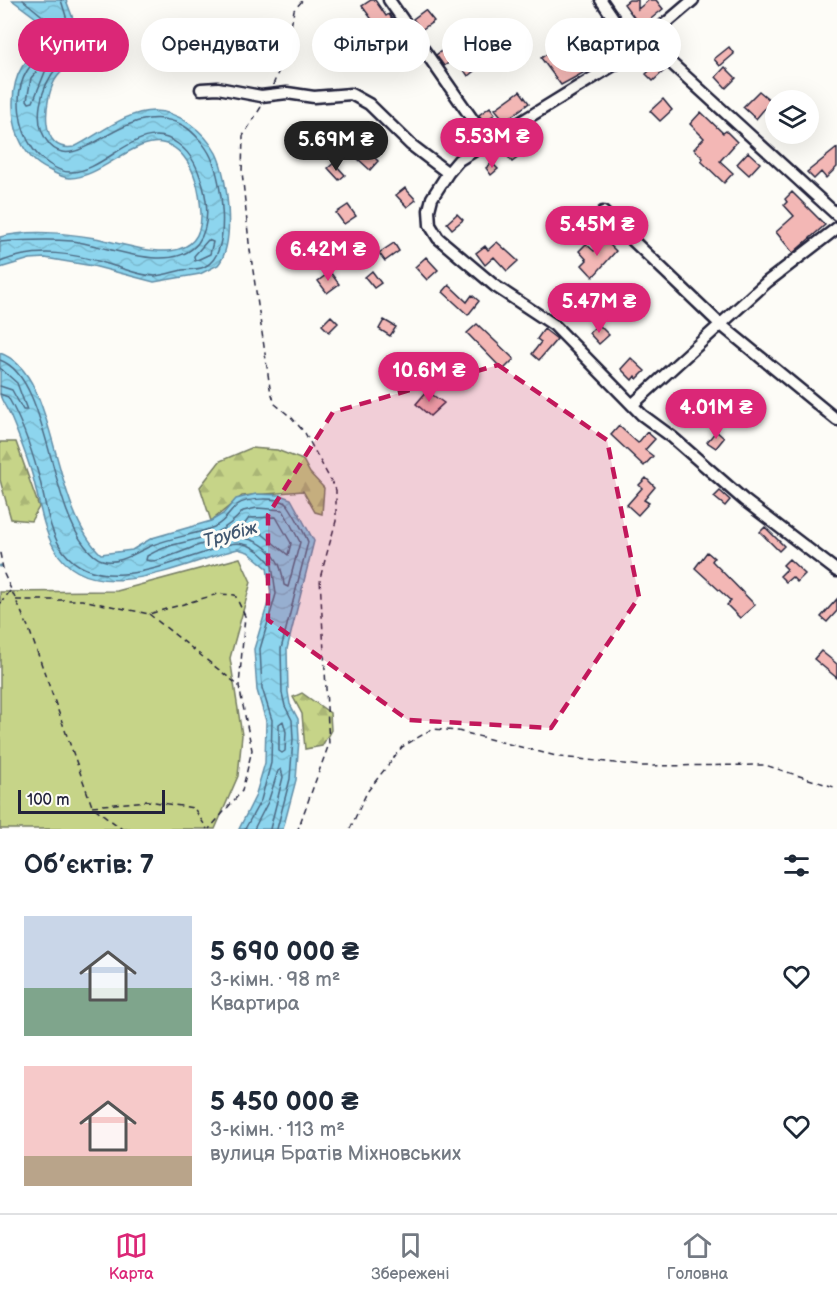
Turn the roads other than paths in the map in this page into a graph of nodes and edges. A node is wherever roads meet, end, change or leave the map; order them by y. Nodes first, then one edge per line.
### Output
1 (389, 0) edge
2 (601, 0) edge
3 (693, 0) edge
4 (613, 18) edge
5 (673, 18) edge
6 (600, 72) edge
7 (681, 72) edge
8 (201, 89) dead end
9 (489, 143) junction
10 (447, 173) junction
11 (603, 212) dead end
12 (837, 215) edge
13 (837, 228) edge
14 (720, 324) junction
15 (632, 405) junction
16 (837, 420) edge
17 (837, 571) edge

1 - 9 street
2 - 4 street
3 - 5 street
6 - 9 street
7 - 12 street
8 - 10 street
9 - 10 street
10 - 15 street
11 - 14 street
13 - 14 street
14 - 15 street
14 - 16 street
15 - 17 street

